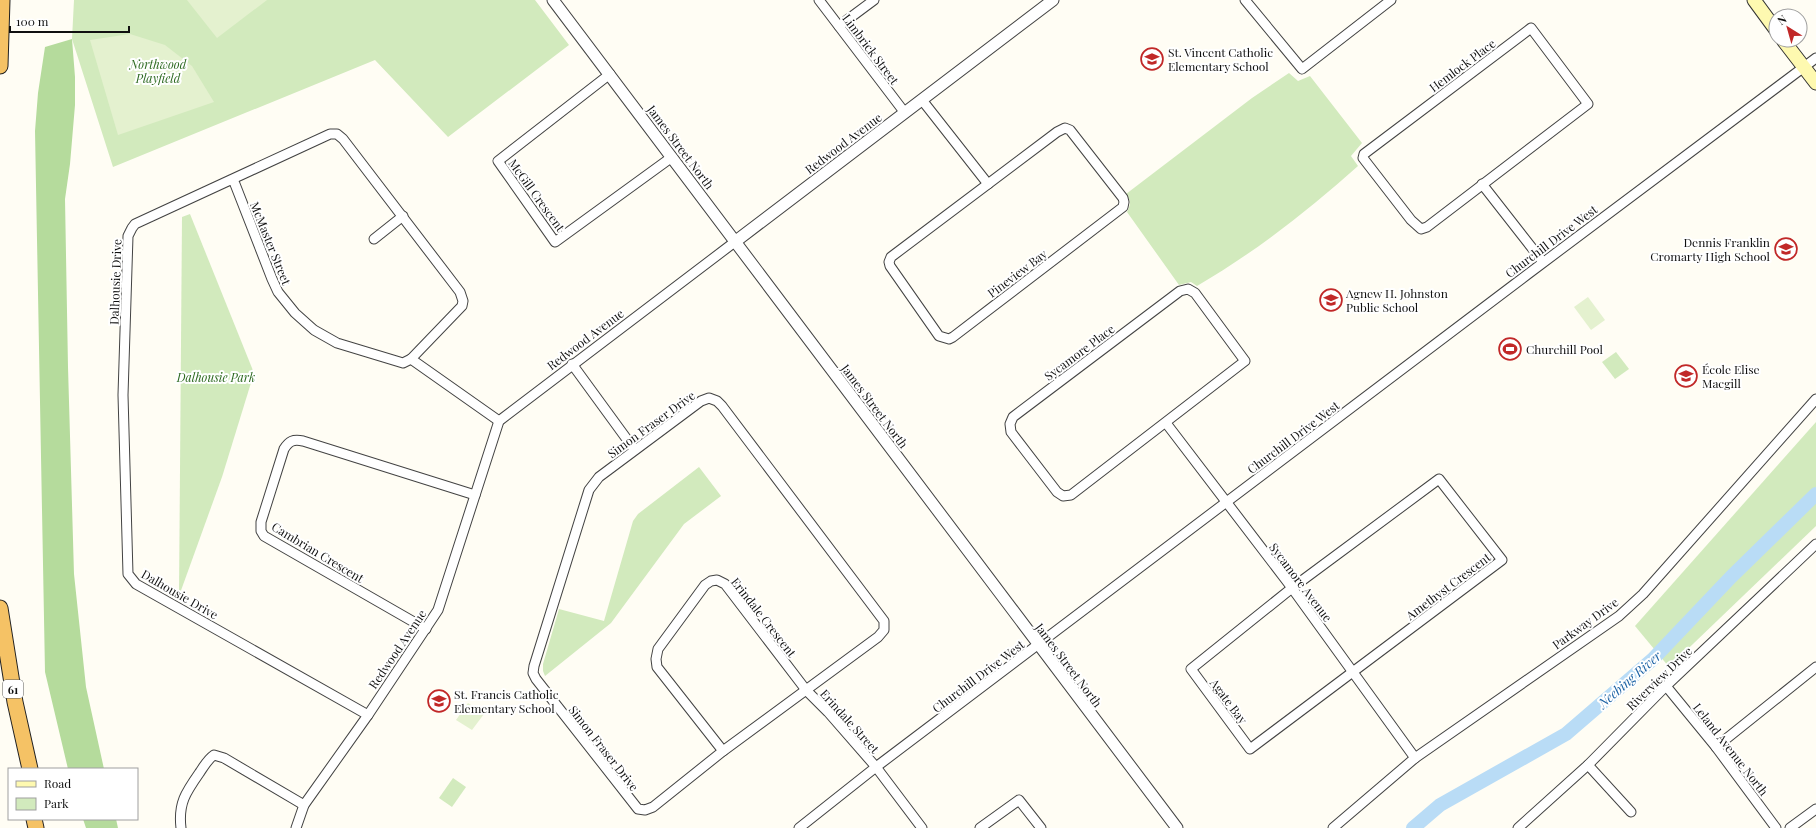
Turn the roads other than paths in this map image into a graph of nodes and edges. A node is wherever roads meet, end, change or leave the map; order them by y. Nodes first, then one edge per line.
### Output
1 (2, 0) edge
2 (553, 0) edge
3 (819, 0) edge
4 (874, 0) edge
5 (1053, 0) edge
6 (1245, 0) edge
7 (1391, 0) edge
8 (1754, 0) edge
9 (1768, 19) edge
10 (839, 26) junction
11 (1789, 48) edge
12 (1816, 58) edge
13 (0, 66) edge
14 (1804, 68) junction
15 (610, 74) junction
16 (1816, 83) edge
17 (922, 100) junction
18 (905, 113) junction
19 (672, 157) junction
20 (233, 179) junction
21 (988, 184) junction
22 (1482, 184) junction
23 (403, 216) junction
24 (374, 239) dead end
25 (736, 241) junction
26 (1543, 262) junction
27 (411, 359) junction
28 (572, 364) junction
29 (1816, 399) edge
30 (499, 421) junction
31 (1166, 423) junction
32 (634, 449) junction
33 (475, 495) junction
34 (1226, 503) junction
35 (1816, 544) edge
36 (1292, 588) junction
37 (0, 608) edge
38 (426, 630) junction
39 (1038, 646) junction
40 (1816, 667) edge
41 (1352, 672) junction
42 (0, 677) edge
43 (1666, 686) junction
44 (806, 690) junction
45 (368, 715) junction
46 (1716, 747) junction
47 (722, 751) junction
48 (1415, 758) junction
49 (1588, 765) junction
50 (20, 768) edge
51 (30, 768) edge
52 (876, 768) junction
53 (304, 805) junction
54 (1816, 809) edge
55 (1631, 812) dead end
56 (181, 828) edge
57 (296, 828) edge
58 (799, 828) edge
59 (922, 828) edge
60 (980, 828) edge
61 (1041, 828) edge
62 (1177, 828) edge
63 (1333, 828) edge
64 (1518, 828) edge
65 (1776, 828) edge
66 (1790, 828) edge

1 - 13 highway
2 - 15 street, James Street North
3 - 10 street, Limbrick Street
4 - 10 street
5 - 17 street, Redwood Avenue
6 - 7 street
8 - 9 main road
10 - 18 street, Limbrick Street
11 - 14 main road
12 - 14 street, Churchill Drive West
14 - 16 main road
14 - 26 street, Churchill Drive West
15 - 19 street, James Street North
15 - 19 street, McGill Crescent
17 - 18 street, Redwood Avenue
17 - 21 street
18 - 25 street, Redwood Avenue
19 - 25 street, James Street North
20 - 23 street, Dalhousie Drive
20 - 27 street, McMaster Street
20 - 45 street, Dalhousie Drive
21 - 21 street, Pineview Bay
22 - 22 street, Hemlock Place
22 - 26 street
23 - 24 street
23 - 27 street, Dalhousie Drive
25 - 28 street, Redwood Avenue
25 - 39 street, James Street North
26 - 34 street, Churchill Drive West
27 - 30 street
28 - 30 street, Redwood Avenue
28 - 32 street
29 - 48 street, Parkway Drive
30 - 33 street, Redwood Avenue
31 - 31 street, Sycamore Place
31 - 34 street, Sycamore Avenue
32 - 44 street, Simon Fraser Drive
32 - 47 street, Simon Fraser Drive
33 - 38 street, Redwood Avenue
33 - 38 street, Cambrian Crescent
34 - 36 street, Sycamore Avenue
34 - 39 street, Churchill Drive West
35 - 43 street, Riverview Drive
36 - 41 street, Sycamore Avenue
36 - 41 street, Agate Bay
36 - 41 street, Amethyst Crescent
37 - 51 highway, 61
38 - 45 street, Redwood Avenue
39 - 52 street, Churchill Drive West
39 - 62 street, James Street North
40 - 46 street
41 - 48 street, Sycamore Avenue
42 - 50 highway, 61
43 - 46 street, Leland Avenue North
43 - 49 street, Riverview Drive
44 - 47 street, Simon Fraser Drive
44 - 47 street, Erindale Crescent
44 - 52 street, Erindale Street
45 - 53 street, Redwood Avenue
46 - 65 street, Leland Avenue North
48 - 63 street, Parkway Drive
49 - 55 street
49 - 64 street, Riverview Drive
52 - 58 street, Churchill Drive West
52 - 59 street, Erindale Street
53 - 56 street
53 - 57 street, Redwood Avenue
54 - 66 street
60 - 61 street

